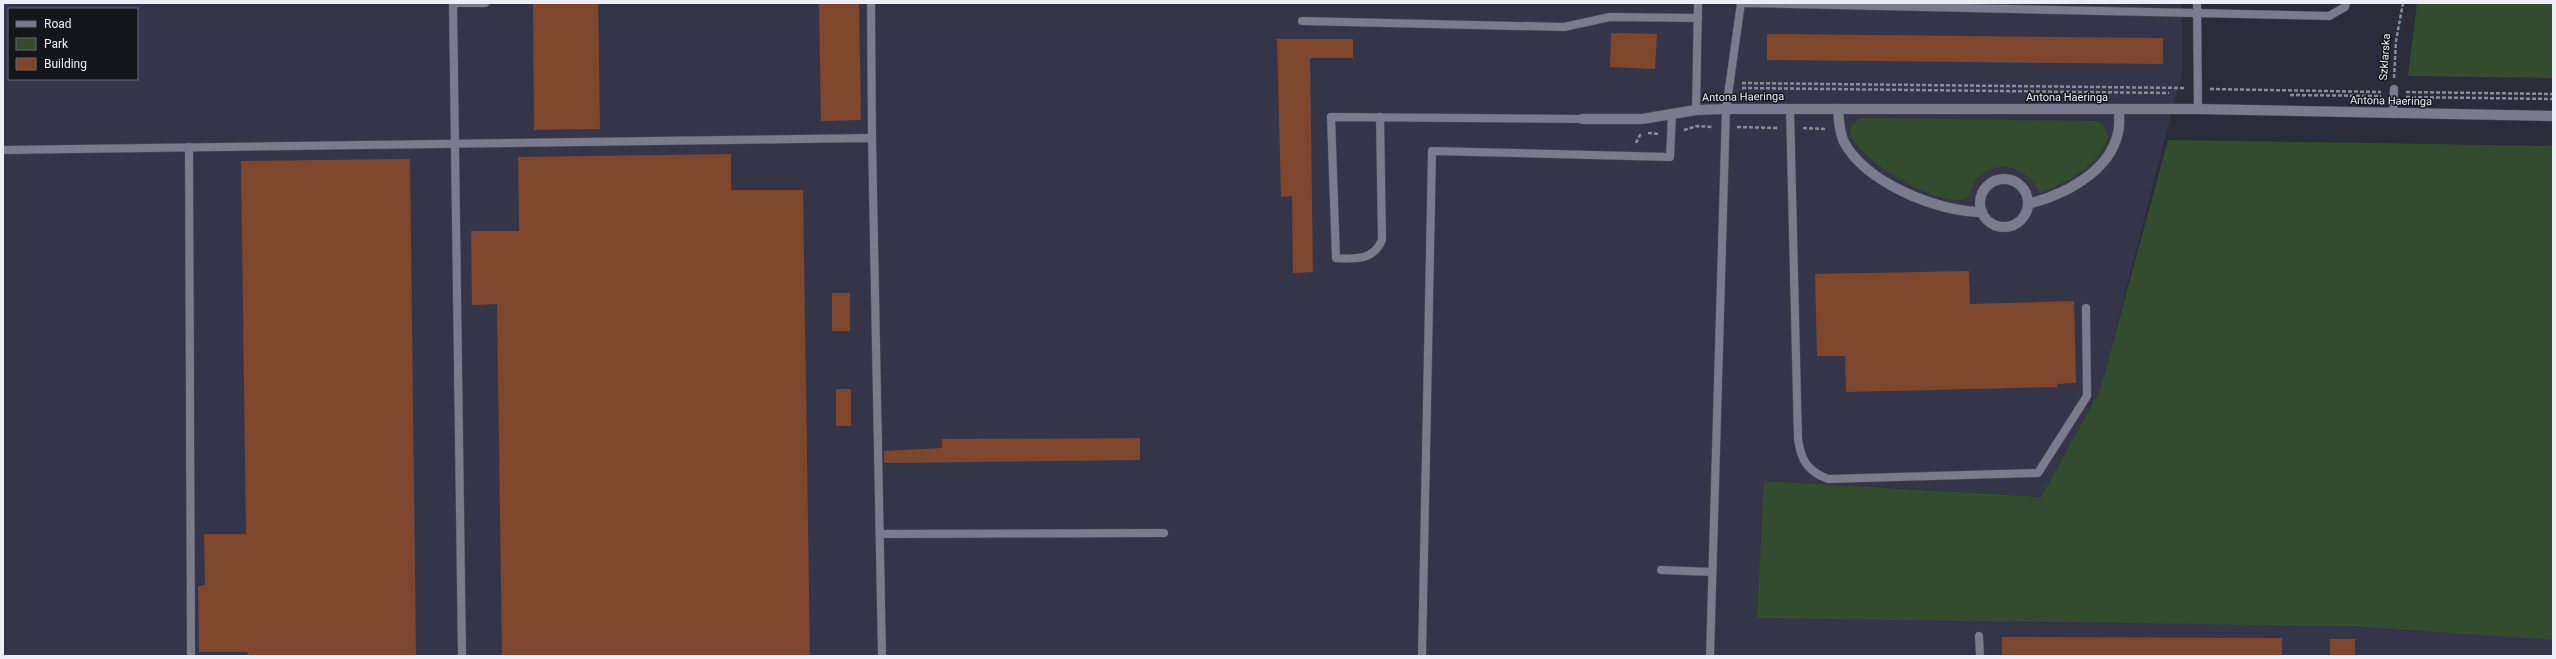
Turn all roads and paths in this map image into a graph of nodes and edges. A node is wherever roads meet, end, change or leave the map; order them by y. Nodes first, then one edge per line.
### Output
1 (453, 3) edge
2 (485, 3) edge
3 (870, 3) edge
4 (1698, 3) edge
5 (1741, 3) edge
6 (2197, 3) edge
7 (2346, 3) edge
8 (2403, 3) edge
9 (2196, 13) junction
10 (1698, 18) junction
11 (1302, 21) dead end
12 (1729, 85) junction
13 (2197, 88) junction
14 (2394, 92) junction
15 (2173, 93) dead end
16 (2229, 94) dead end
17 (2553, 94) edge
18 (2553, 99) edge
19 (1726, 109) junction
20 (1790, 109) junction
21 (1838, 109) junction
22 (2119, 109) junction
23 (2198, 109) junction
24 (1696, 110) junction
25 (1672, 114) junction
26 (2393, 114) junction
27 (2553, 116) edge
28 (1380, 117) junction
29 (1582, 119) joint
30 (872, 138) junction
31 (455, 143) junction
32 (189, 147) junction
33 (3, 150) edge
34 (2028, 204) junction
35 (1982, 212) junction
36 (2086, 308) dead end
37 (1164, 533) dead end
38 (880, 534) junction
39 (1661, 570) dead end
40 (1712, 572) junction
41 (1979, 636) dead end
42 (191, 656) edge
43 (462, 656) edge
44 (882, 656) edge
45 (1422, 656) edge
46 (1710, 656) edge
47 (1980, 656) edge

1 - 2 lane
1 - 31 lane
3 - 30 lane
4 - 10 lane
5 - 9 lane
5 - 12 lane
6 - 9 lane
7 - 9 lane
8 - 14 path, Szklarska
9 - 13 lane
10 - 11 lane
10 - 24 lane
12 - 13 path
12 - 15 path
12 - 19 lane
13 - 14 path
13 - 23 lane
14 - 16 path
14 - 17 path
14 - 18 path
14 - 26 lane, Szklarska
19 - 20 street, Antona Haeringa
19 - 24 street, Antona Haeringa
19 - 40 lane
20 - 21 street, Antona Haeringa
20 - 36 lane
21 - 22 street, Antona Haeringa
21 - 35 street
22 - 23 street, Antona Haeringa
22 - 34 street
23 - 26 street, Antona Haeringa
24 - 25 street, Antona Haeringa
25 - 29 street, Antona Haeringa
25 - 45 lane
26 - 27 street, Antona Haeringa
28 - 28 lane
28 - 29 lane
30 - 31 lane
30 - 38 lane
31 - 32 lane
31 - 43 lane
32 - 33 lane
32 - 42 lane
34 - 35 street
34 - 35 street
37 - 38 lane
38 - 44 lane
39 - 40 lane
40 - 46 lane
41 - 47 lane

